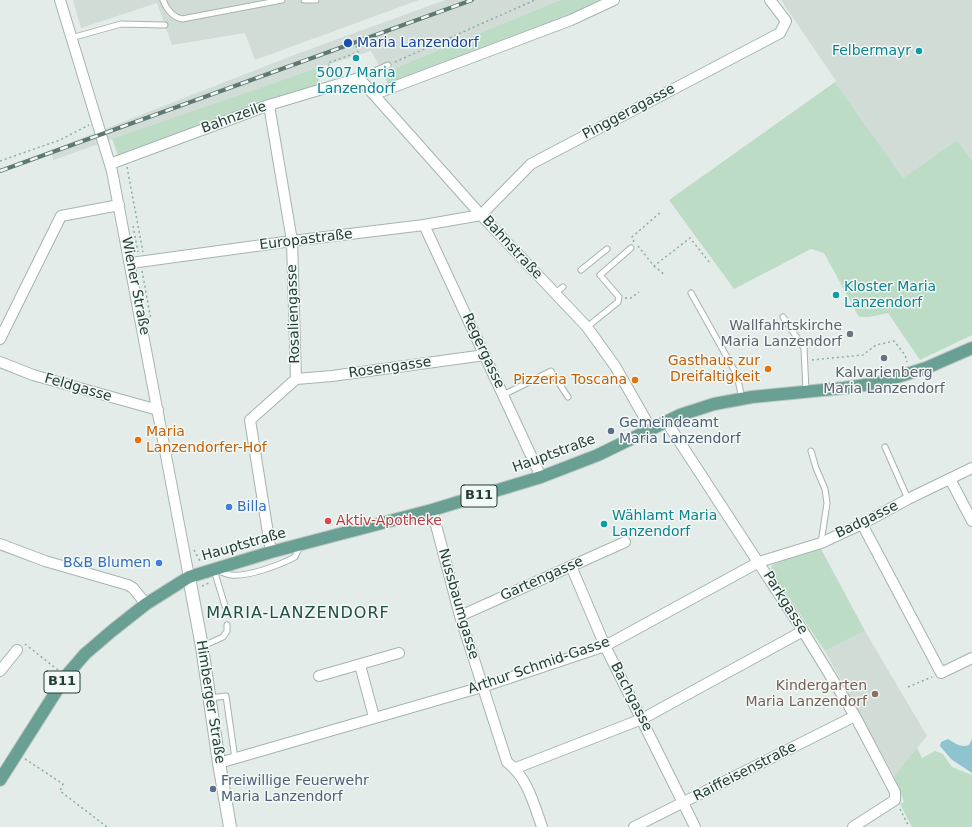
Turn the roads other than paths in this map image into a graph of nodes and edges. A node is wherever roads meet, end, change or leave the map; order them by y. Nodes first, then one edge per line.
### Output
1 (60, 0) edge
2 (163, 0) edge
3 (282, 0) edge
4 (304, 0) edge
5 (316, 0) edge
6 (614, 0) edge
7 (770, 0) edge
8 (165, 24) dead end
9 (71, 38) junction
10 (388, 65) road end
11 (360, 78) junction
12 (375, 94) junction
13 (269, 105) junction
14 (110, 164) junction
15 (119, 206) junction
16 (480, 215) junction
17 (424, 225) junction
18 (292, 241) junction
19 (631, 248) dead end
20 (607, 249) dead end
21 (135, 262) junction
22 (582, 270) dead end
23 (691, 293) dead end
24 (783, 317) dead end
25 (587, 327) junction
26 (0, 339) edge
27 (972, 348) edge
28 (485, 355) junction
29 (0, 362) edge
30 (296, 378) junction
31 (806, 391) junction
32 (503, 395) junction
33 (568, 397) dead end
34 (742, 399) junction
35 (158, 410) junction
36 (666, 421) junction
37 (651, 428) junction
38 (885, 447) dead end
39 (811, 451) dead end
40 (972, 468) edge
41 (541, 477) junction
42 (950, 480) junction
43 (908, 499) junction
44 (432, 510) junction
45 (972, 521) edge
46 (862, 524) junction
47 (625, 542) dead end
48 (821, 542) junction
49 (0, 544) edge
50 (300, 545) junction
51 (271, 552) junction
52 (759, 562) junction
53 (570, 566) junction
54 (211, 576) junction
55 (189, 577) junction
56 (146, 604) junction
57 (225, 606) dead end
58 (460, 616) junction
59 (227, 625) dead end
60 (803, 631) junction
61 (605, 646) junction
62 (202, 647) junction
63 (16, 650) road end
64 (399, 653) dead end
65 (972, 658) edge
66 (360, 665) junction
67 (0, 671) edge
68 (319, 676) dead end
69 (482, 687) junction
70 (210, 698) junction
71 (855, 716) junction
72 (374, 717) junction
73 (642, 719) junction
74 (235, 759) junction
75 (219, 763) junction
76 (516, 768) junction
77 (0, 780) edge
78 (683, 803) junction
79 (539, 826) edge
80 (230, 827) edge
81 (634, 827) edge
82 (695, 827) edge
83 (853, 827) edge

1 - 9 street, Wiener Straße
2 - 3 lane
4 - 5 lane
6 - 12 street
7 - 16 street, Pinggeragasse
8 - 9 lane
9 - 14 street, Wiener Straße
10 - 11 lane
11 - 12 street, Bahnstraße
11 - 13 street, Bahnzeile
12 - 16 street, Bahnstraße
13 - 14 street, Bahnzeile
13 - 18 street, Rosaliengasse
14 - 15 street, Wiener Straße
15 - 21 street, Wiener Straße
15 - 26 street
16 - 17 street, Europastraße
16 - 25 street, Bahnstraße
17 - 18 street, Europastraße
17 - 28 street, Regergasse
18 - 21 street, Europastraße
18 - 30 street, Rosaliengasse
19 - 25 lane
20 - 22 lane
21 - 35 street, Wiener Straße
23 - 34 lane
24 - 31 lane
25 - 37 street, Bahnstraße
27 - 31 main road, Hauptstraße / B11
28 - 30 street, Rosengasse
28 - 32 street, Regergasse
29 - 35 street, Feldgasse
30 - 51 street, Rosaliengasse
31 - 34 main road, Hauptstraße / B11
32 - 33 lane
32 - 41 street, Regergasse
34 - 36 main road, Hauptstraße / B11
35 - 55 street, Wiener Straße
36 - 37 main road, Hauptstraße / B11
36 - 52 street, Parkgasse
37 - 41 main road, Hauptstraße / B11
38 - 43 lane
39 - 48 lane
40 - 42 street, Badgasse
41 - 44 main road, Hauptstraße / B11
42 - 43 street, Badgasse
42 - 45 street
43 - 46 street, Badgasse
44 - 50 main road, Hauptstraße / B11
44 - 58 street, Nussbaumgasse
46 - 48 street, Badgasse
46 - 65 street
47 - 53 street, Gartengasse
48 - 52 street, Badgasse
49 - 56 street
50 - 51 main road, Hauptstraße / B11
50 - 54 lane
51 - 54 main road, Hauptstraße / B11
52 - 60 street, Parkgasse
52 - 61 street, Arthur Schmid-Gasse
53 - 58 street, Gartengasse
53 - 61 street, Bachgasse
54 - 55 main road, Hauptstraße / B11
54 - 57 lane
55 - 56 main road, B11
55 - 62 street, Himberger Straße
56 - 77 main road, B11
58 - 69 street, Nussbaumgasse
59 - 62 lane
60 - 71 street, Parkgasse
60 - 73 street
61 - 69 street, Arthur Schmid-Gasse
61 - 73 street, Bachgasse
62 - 70 street, Himberger Straße
63 - 67 street
64 - 66 street
66 - 68 street
66 - 72 street
69 - 72 street, Arthur Schmid-Gasse
69 - 76 street, Nussbaumgasse
70 - 74 lane
70 - 75 street, Himberger Straße
71 - 78 street, Raiffeisenstraße
71 - 83 street, Parkgasse
72 - 74 street, Arthur Schmid-Gasse
73 - 76 street
73 - 78 street, Bachgasse
74 - 75 street, Arthur Schmid-Gasse
75 - 80 street, Himberger Straße
76 - 79 street, Nussbaumgasse
78 - 81 street, Raiffeisenstraße
78 - 82 street, Bachgasse

